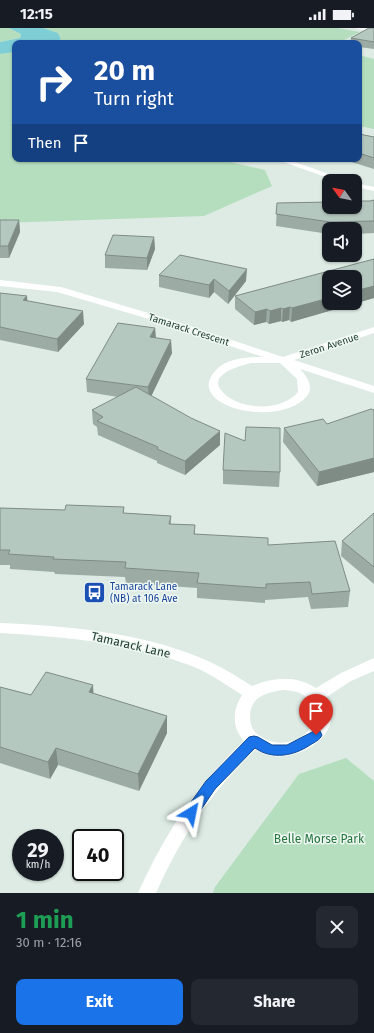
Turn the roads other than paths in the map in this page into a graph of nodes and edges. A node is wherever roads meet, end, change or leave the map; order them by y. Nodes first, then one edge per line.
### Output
1 (358, 28) edge
2 (374, 31) edge
3 (288, 162) edge
4 (324, 174) edge
5 (0, 282) edge
6 (374, 330) edge
7 (283, 360) junction
8 (374, 390) edge
9 (0, 628) edge
10 (374, 664) edge
11 (252, 693) junction
12 (315, 696) junction
13 (254, 741) junction
14 (147, 893) edge

1 - 2 street
3 - 4 street
5 - 7 street, Tamarack Crescent
6 - 7 street, Zeron Avenue
7 - 7 street
7 - 8 street, Tamarack Crescent
9 - 11 street, Tamarack Lane
10 - 12 street
11 - 12 street
11 - 13 street
12 - 13 street
13 - 14 street

